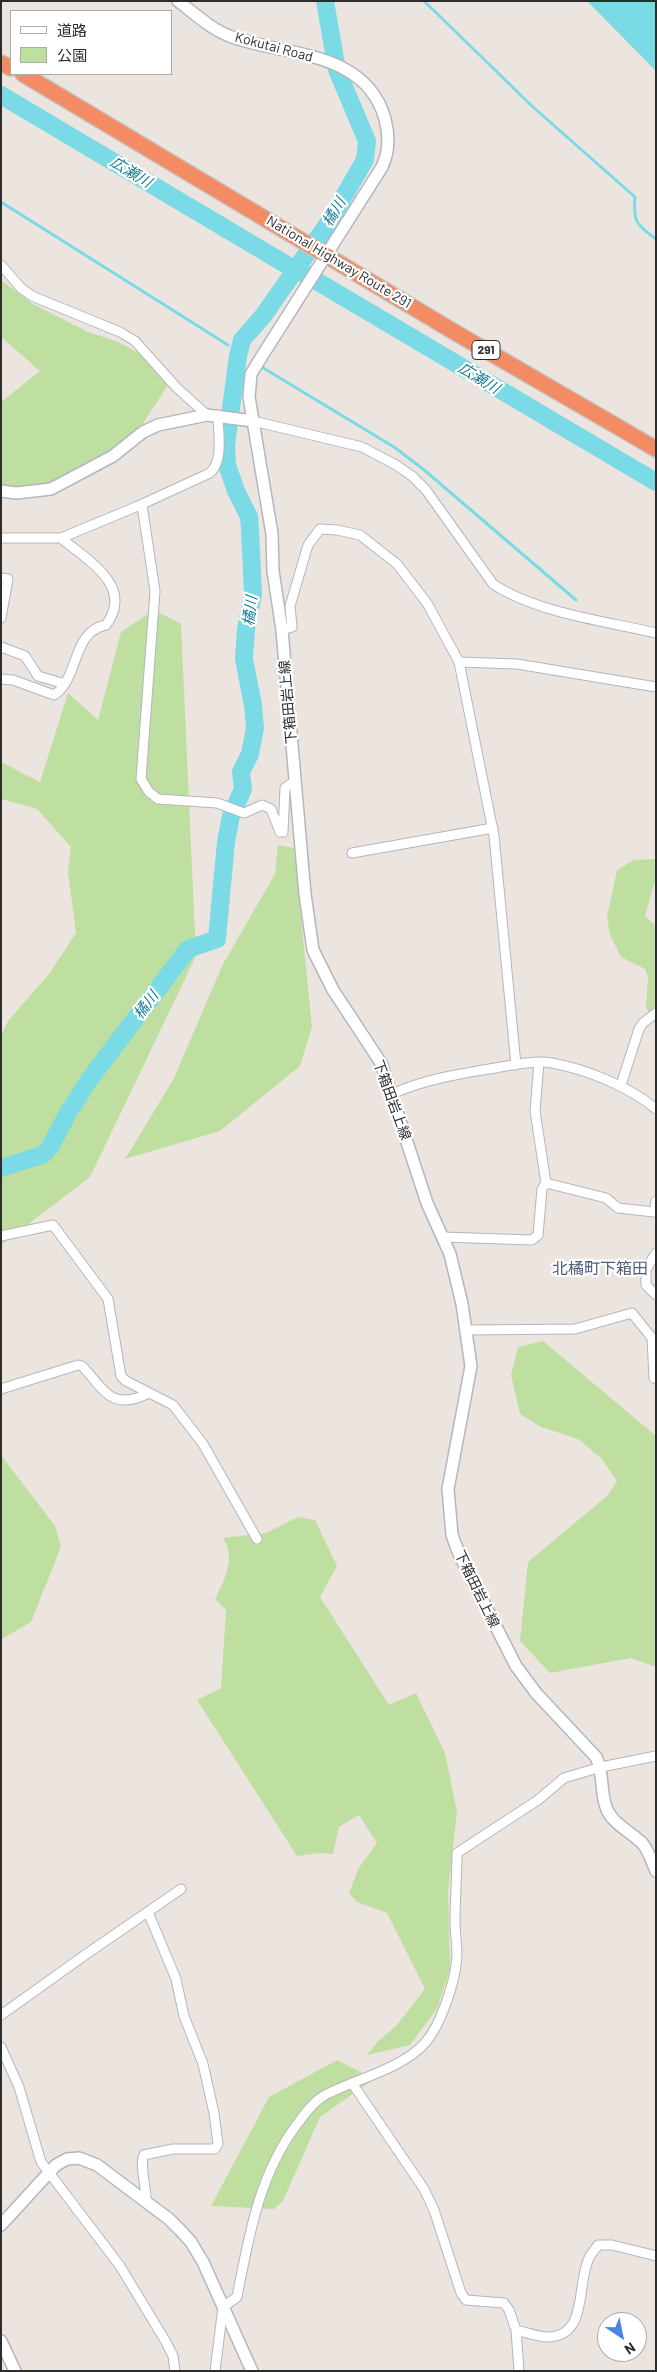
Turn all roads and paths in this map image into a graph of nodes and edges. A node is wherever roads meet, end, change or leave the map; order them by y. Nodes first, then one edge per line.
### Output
1 (178, 1) edge
2 (25, 75) edge
3 (322, 252) junction
4 (1, 265) edge
5 (216, 415) junction
6 (253, 421) junction
7 (656, 449) edge
8 (1, 491) edge
9 (142, 505) junction
10 (1, 538) edge
11 (61, 538) junction
12 (1, 578) edge
13 (1, 618) edge
14 (282, 630) junction
15 (656, 633) edge
16 (1, 647) edge
17 (459, 662) junction
18 (1, 679) edge
19 (66, 684) junction
20 (656, 687) edge
21 (295, 781) junction
22 (493, 828) junction
23 (352, 853) dead end
24 (656, 1013) edge
25 (539, 1062) junction
26 (516, 1065) junction
27 (620, 1085) junction
28 (392, 1094) junction
29 (656, 1109) edge
30 (546, 1183) junction
31 (656, 1201) edge
32 (655, 1212) edge
33 (1, 1236) edge
34 (442, 1237) junction
35 (656, 1253) edge
36 (656, 1295) edge
37 (469, 1330) dead end
38 (654, 1336) edge
39 (656, 1378) edge
40 (1, 1389) edge
41 (149, 1393) junction
42 (257, 1539) dead end
43 (656, 1756) edge
44 (601, 1767) junction
45 (653, 1854) edge
46 (656, 1871) edge
47 (181, 1889) dead end
48 (148, 1912) junction
49 (1, 2015) edge
50 (1, 2047) edge
51 (352, 2083) junction
52 (48, 2172) junction
53 (146, 2202) junction
54 (1, 2225) edge
55 (656, 2256) edge
56 (223, 2307) junction
57 (516, 2330) junction
58 (1, 2341) edge
59 (15, 2371) edge
60 (175, 2371) edge
61 (215, 2371) edge
62 (252, 2371) edge
63 (519, 2371) edge

1 - 3 main road, Kokutai Road
2 - 3 highway, National Highway Route 291 / 291
3 - 6 main road, 下箱田岩上線
3 - 7 highway, National Highway Route 291 / 291
4 - 5 street
5 - 6 main road
5 - 8 main road
5 - 9 street
6 - 14 main road, 下箱田岩上線
6 - 15 street
9 - 11 street
9 - 21 street
10 - 11 street
11 - 19 street
12 - 13 street
14 - 17 street
14 - 21 main road, 下箱田岩上線
16 - 19 street
17 - 20 street
17 - 22 street
18 - 19 street
21 - 28 main road, 下箱田岩上線
22 - 23 street
22 - 26 street
24 - 27 street
25 - 26 street
25 - 27 street
25 - 30 street
26 - 28 street
27 - 29 street
28 - 34 main road, 下箱田岩上線
30 - 32 street
30 - 34 street
31 - 32 street
33 - 41 street
34 - 44 main road, 下箱田岩上線
35 - 36 street
37 - 38 street
38 - 39 street
40 - 41 street
41 - 42 street
43 - 44 street
44 - 45 main road, 下箱田岩上線
44 - 51 street
45 - 46 main road, 下箱田岩上線
47 - 48 street
48 - 49 street
48 - 53 street
50 - 52 street
51 - 56 street
51 - 57 street
52 - 53 main road
52 - 54 main road
52 - 60 street
53 - 56 main road
55 - 57 street
56 - 61 street
56 - 62 main road
57 - 63 street
58 - 59 main road

